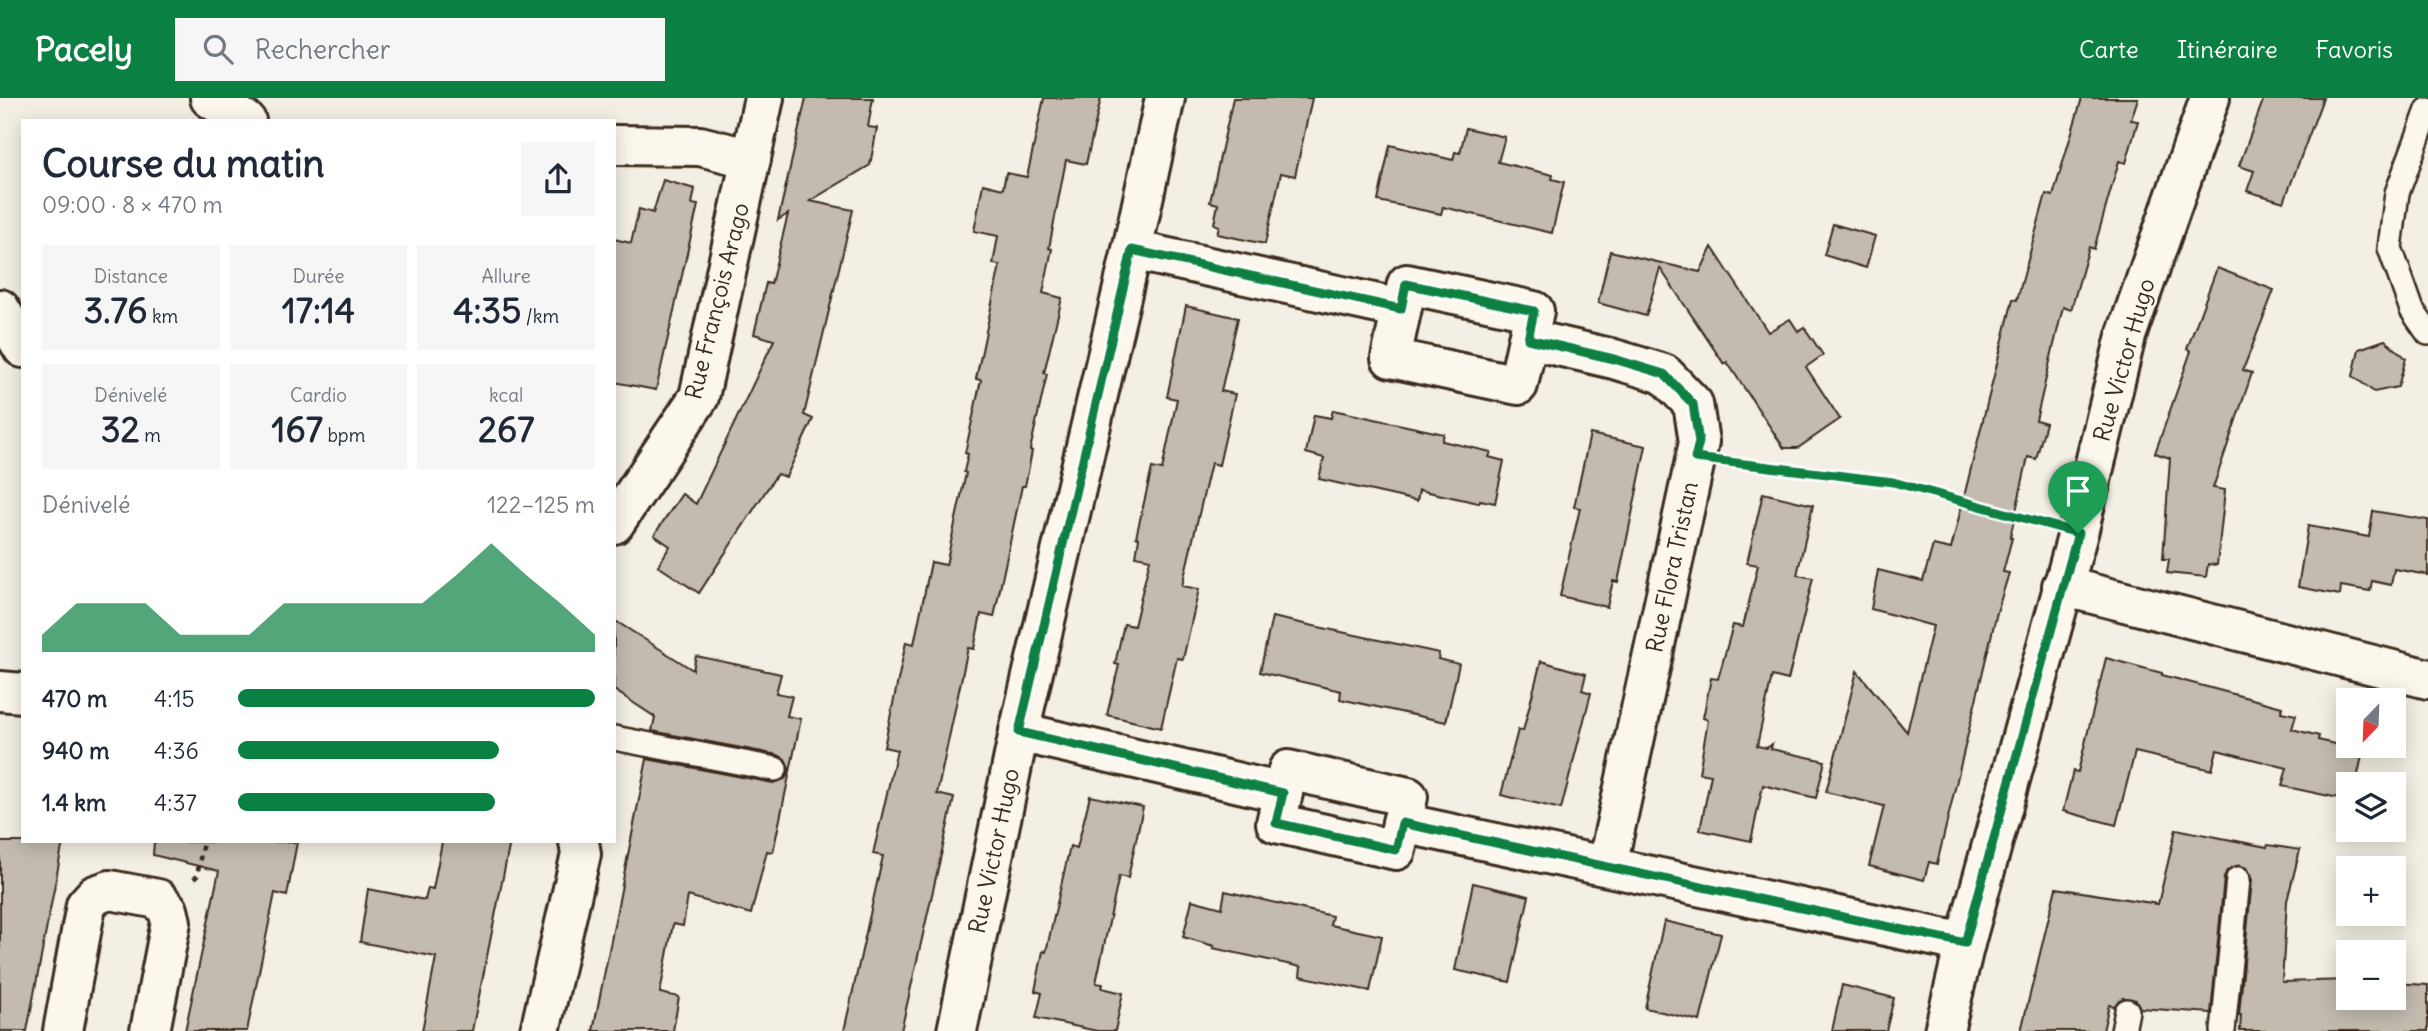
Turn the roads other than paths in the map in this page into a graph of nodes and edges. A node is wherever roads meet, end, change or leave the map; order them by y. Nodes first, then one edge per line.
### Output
1 (210, 98) edge
2 (764, 98) edge
3 (1165, 98) edge
4 (2210, 98) edge
5 (2428, 110) edge
6 (243, 119) edge
7 (616, 145) edge
8 (751, 159) junction
9 (1132, 250) junction
10 (0, 309) edge
11 (1401, 309) junction
12 (2428, 333) edge
13 (1528, 339) junction
14 (21, 345) edge
15 (616, 521) edge
16 (2062, 586) junction
17 (2428, 679) edge
18 (0, 691) edge
19 (21, 693) edge
20 (1019, 732) junction
21 (616, 738) edge
22 (775, 769) dead end
23 (1283, 793) junction
24 (1402, 823) junction
25 (579, 843) edge
26 (1607, 866) junction
27 (2238, 879) dead end
28 (1965, 943) junction
29 (62, 1031) edge
30 (150, 1031) edge
31 (540, 1031) edge
32 (957, 1031) edge
33 (1944, 1031) edge
34 (2223, 1031) edge

1 - 6 street
2 - 8 street, Rue François Arago
3 - 9 street, Rue Victor Hugo
4 - 16 street, Rue Victor Hugo
5 - 12 lane
7 - 8 street
8 - 15 street, Rue François Arago
9 - 11 street
9 - 20 street, Rue Victor Hugo
10 - 14 street
11 - 13 street
11 - 13 street
13 - 26 street, Rue Flora Tristan
16 - 17 street
16 - 28 street, Rue Victor Hugo
18 - 19 street
20 - 23 street
20 - 32 street, Rue Victor Hugo
21 - 22 lane
23 - 24 street
23 - 24 street
24 - 26 street
25 - 31 street
26 - 28 street
27 - 34 lane
28 - 33 street, Rue Victor Hugo
29 - 30 street

